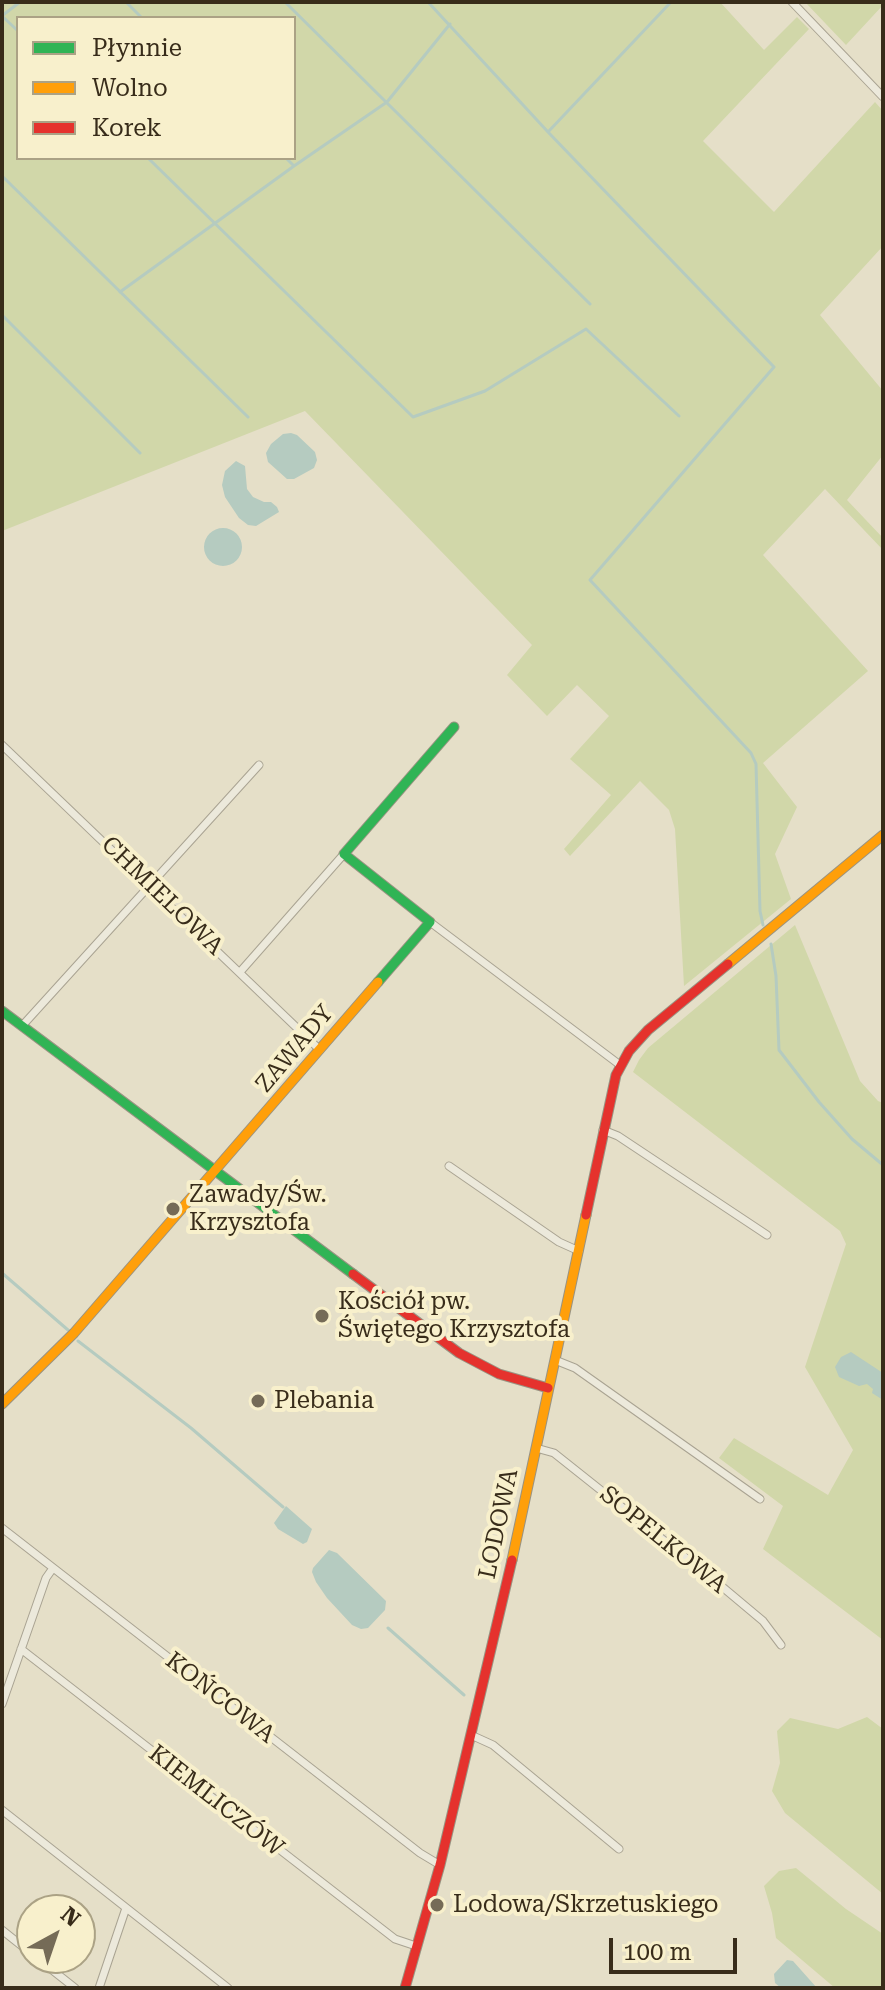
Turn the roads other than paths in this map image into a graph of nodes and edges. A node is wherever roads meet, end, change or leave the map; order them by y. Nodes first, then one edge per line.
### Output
1 (792, 2) edge
2 (883, 97) edge
3 (454, 727) dead end
4 (2, 745) edge
5 (259, 765) dead end
6 (883, 835) edge
7 (344, 854) junction
8 (149, 885) junction
9 (430, 922) junction
10 (240, 972) junction
11 (2, 1011) edge
12 (22, 1026) junction
13 (320, 1050) junction
14 (620, 1065) junction
15 (603, 1130) junction
16 (449, 1166) dead end
17 (216, 1170) junction
18 (767, 1235) dead end
19 (579, 1251) junction
20 (555, 1360) junction
21 (548, 1388) junction
22 (2, 1404) edge
23 (536, 1448) junction
24 (760, 1499) dead end
25 (2, 1528) edge
26 (53, 1568) junction
27 (781, 1645) dead end
28 (21, 1649) junction
29 (2, 1704) edge
30 (471, 1735) junction
31 (2, 1810) edge
32 (619, 1849) dead end
33 (440, 1865) junction
34 (126, 1908) junction
35 (416, 1946) junction
36 (57, 1974) edge
37 (75, 1988) edge
38 (99, 1988) edge
39 (228, 1988) edge
40 (405, 1988) edge

1 - 2 street
3 - 7 street
4 - 8 street, CHMIELOWA
5 - 8 street
6 - 14 street
7 - 9 street
7 - 10 street
8 - 10 street, CHMIELOWA
8 - 12 street
9 - 13 street, ZAWADY
9 - 14 street
10 - 13 street, CHMIELOWA
11 - 12 street
12 - 17 street
13 - 17 street, ZAWADY
14 - 15 street, LODOWA
15 - 18 street
15 - 19 street, LODOWA
16 - 19 street
17 - 21 street
17 - 22 street, ZAWADY
19 - 20 street, LODOWA
20 - 21 street, LODOWA
20 - 24 street
21 - 23 street, LODOWA
23 - 27 street, SOPELKOWA
23 - 30 street, LODOWA
25 - 26 street, KOŃCOWA
26 - 28 street
26 - 33 street, KOŃCOWA
28 - 29 street
28 - 35 street, KIEMLICZÓW
30 - 32 street
30 - 33 street, LODOWA
31 - 34 street
33 - 35 street, LODOWA
34 - 38 street
34 - 39 street
35 - 40 street, LODOWA
36 - 37 street

